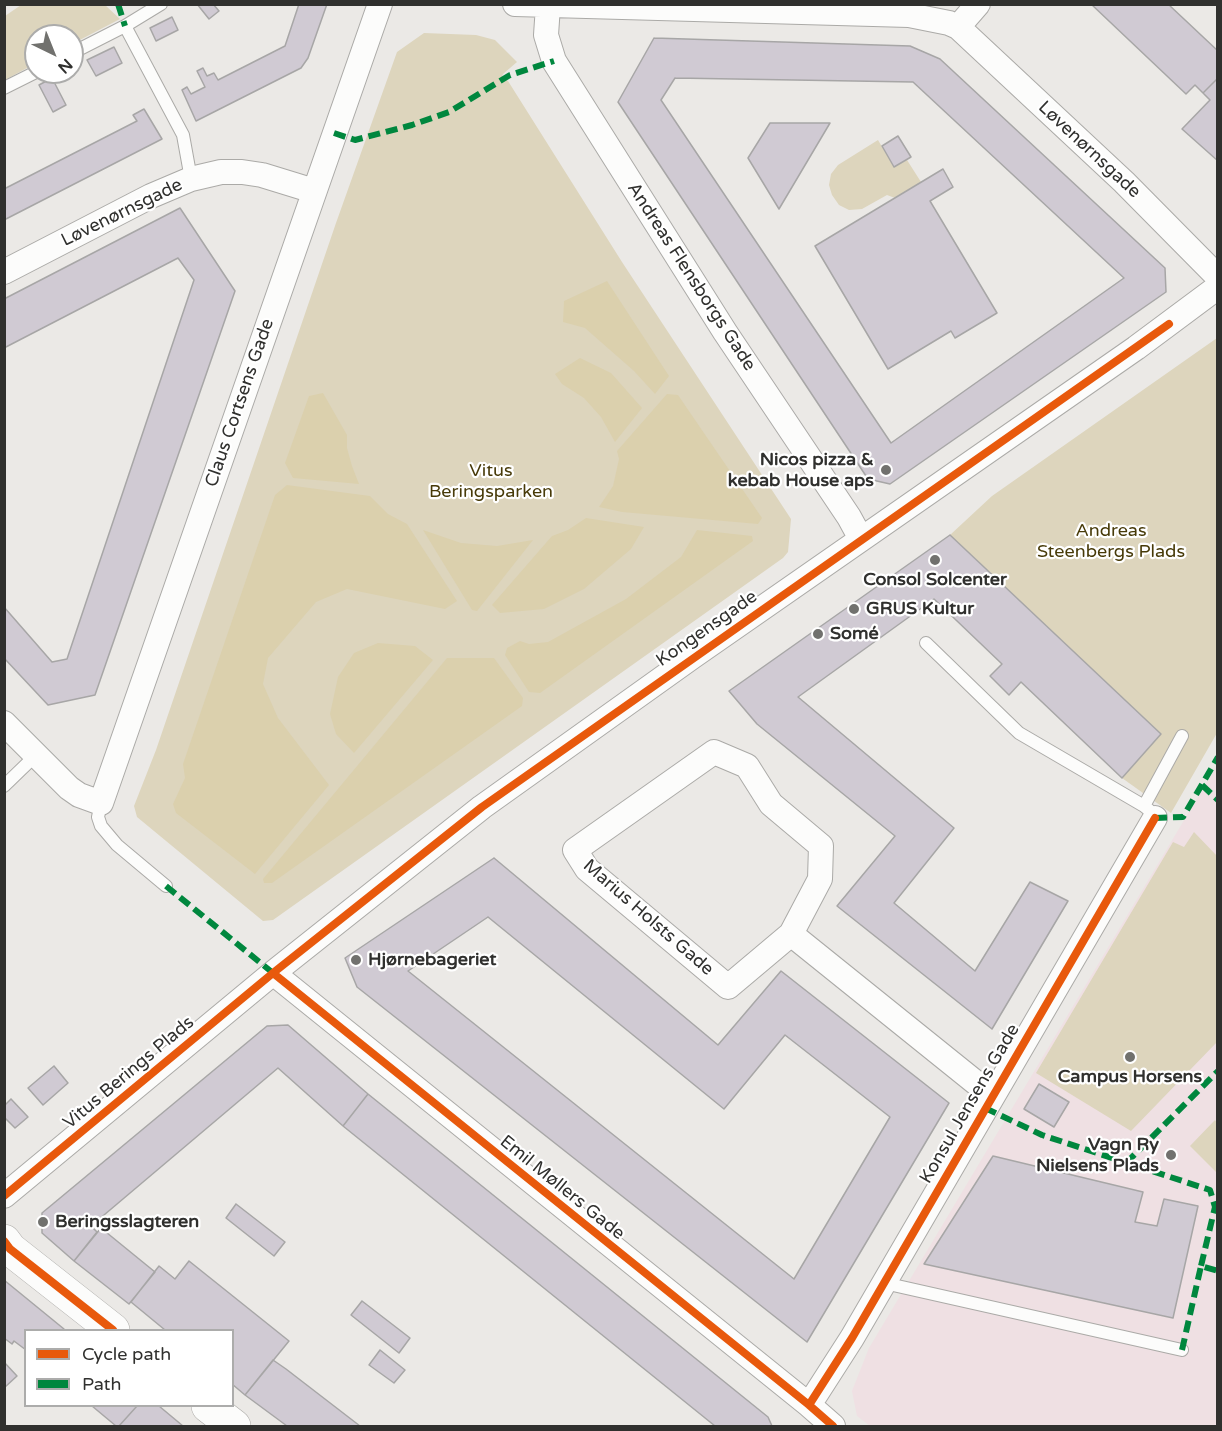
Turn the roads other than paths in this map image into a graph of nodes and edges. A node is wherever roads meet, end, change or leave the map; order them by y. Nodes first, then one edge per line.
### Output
1 (161, 4) edge
2 (380, 4) edge
3 (515, 4) edge
4 (978, 4) edge
5 (538, 5) edge
6 (654, 7) edge
7 (125, 26) junction
8 (958, 27) junction
9 (84, 48) edge
10 (24, 78) edge
11 (4, 88) edge
12 (191, 179) junction
13 (314, 191) junction
14 (4, 272) edge
15 (1218, 278) edge
16 (1218, 287) edge
17 (861, 539) junction
18 (926, 643) dead end
19 (4, 723) edge
20 (1182, 736) dead end
21 (35, 756) junction
22 (4, 786) edge
23 (101, 803) junction
24 (1150, 812) junction
25 (166, 886) dead end
26 (791, 934) junction
27 (273, 973) junction
28 (993, 1093) junction
29 (4, 1197) edge
30 (4, 1241) edge
31 (884, 1283) junction
32 (112, 1329) edge
33 (1182, 1350) dead end
34 (809, 1405) junction
35 (209, 1407) edge
36 (234, 1426) edge
37 (834, 1426) edge

1 - 7 lane
2 - 13 street, Claus Cortsens Gade
3 - 5 street, Løvenørnsgade
4 - 8 street
5 - 6 street, Løvenørnsgade
5 - 17 street, Andreas Flensborgs Gade
6 - 8 street, Løvenørnsgade
7 - 9 lane
7 - 12 lane
8 - 15 street, Løvenørnsgade
10 - 11 lane
12 - 13 street, Løvenørnsgade
12 - 14 street, Løvenørnsgade
13 - 23 street, Claus Cortsens Gade
16 - 17 street, Kongensgade
17 - 27 street, Kongensgade
18 - 24 lane
19 - 21 street
20 - 24 lane
21 - 22 lane
21 - 23 street
23 - 25 lane
24 - 28 street, Konsul Jensens Gade
26 - 26 street, Marius Holsts Gade
26 - 28 street
27 - 29 street, Vitus Berings Plads
27 - 34 street, Emil Møllers Gade
28 - 31 street, Konsul Jensens Gade
30 - 32 street
31 - 33 lane
31 - 34 street, Konsul Jensens Gade
34 - 37 street, Emil Møllers Gade
35 - 36 street

